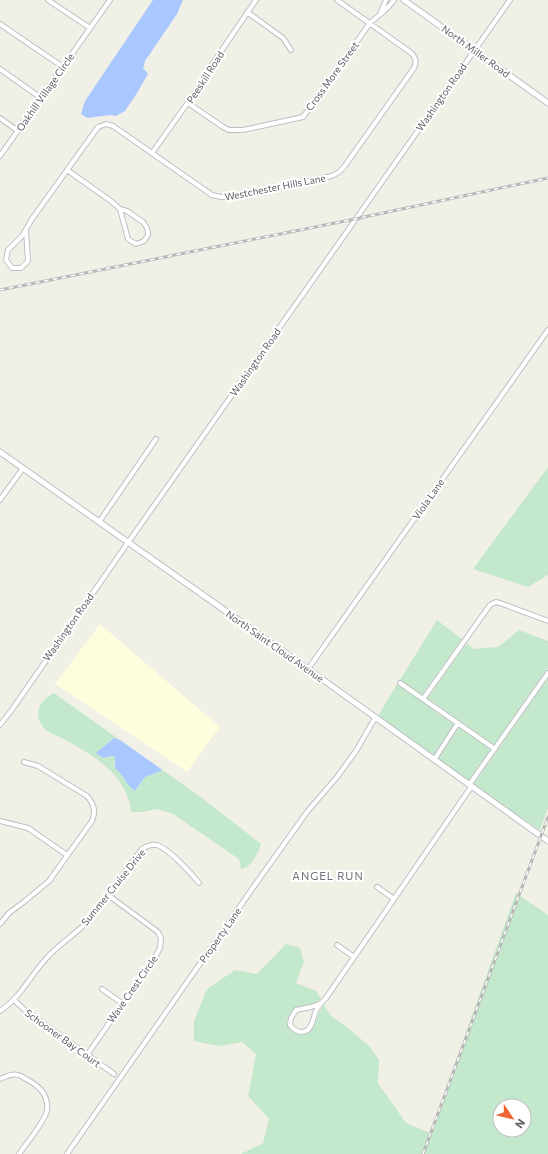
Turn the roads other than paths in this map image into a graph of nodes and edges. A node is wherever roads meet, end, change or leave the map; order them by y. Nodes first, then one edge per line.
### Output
1 (110, 0) edge
2 (256, 0) edge
3 (337, 0) edge
4 (386, 0) edge
5 (394, 0) edge
6 (404, 0) edge
7 (510, 0) edge
8 (50, 1) edge
9 (247, 12) junction
10 (380, 14) junction
11 (370, 23) junction
12 (0, 24) edge
13 (90, 28) junction
14 (291, 50) dead end
15 (474, 50) junction
16 (63, 67) junction
17 (0, 69) edge
18 (41, 98) junction
19 (188, 103) junction
20 (548, 103) edge
21 (0, 118) edge
22 (18, 130) junction
23 (152, 153) junction
24 (0, 156) edge
25 (67, 170) junction
26 (120, 209) junction
27 (26, 230) junction
28 (548, 330) edge
29 (156, 439) dead end
30 (0, 452) edge
31 (23, 468) junction
32 (0, 500) edge
33 (99, 522) junction
34 (128, 543) junction
35 (548, 621) edge
36 (308, 669) junction
37 (548, 673) edge
38 (400, 683) dead end
39 (423, 699) junction
40 (375, 718) junction
41 (458, 723) junction
42 (0, 725) edge
43 (495, 749) junction
44 (434, 760) junction
45 (24, 762) dead end
46 (470, 786) junction
47 (0, 821) edge
48 (548, 841) edge
49 (67, 855) junction
50 (199, 883) dead end
51 (377, 887) dead end
52 (108, 895) junction
53 (394, 900) junction
54 (0, 924) edge
55 (337, 945) dead end
56 (354, 957) junction
57 (102, 989) dead end
58 (14, 1000) junction
59 (321, 1003) junction
60 (123, 1004) junction
61 (0, 1011) edge
62 (87, 1055) junction
63 (114, 1074) dead end
64 (0, 1080) edge
65 (19, 1154) edge
66 (67, 1154) edge

1 - 13 street, Oakhill Village Circle
2 - 9 street, Peeskill Road
3 - 11 street, Westchester Hills Lane
4 - 10 street, Cross More Street
5 - 10 street, Cross More Street
6 - 15 street, North Miller Road
7 - 15 street, Washington Road
8 - 13 street
9 - 14 street
9 - 19 street, Peeskill Road
10 - 11 street, Cross More Street
11 - 19 street, Cross More Street
11 - 23 street, Westchester Hills Lane
12 - 16 street
13 - 16 street, Oakhill Village Circle
15 - 20 street, North Miller Road
15 - 34 street, Washington Road
16 - 18 street, Oakhill Village Circle
17 - 18 street
18 - 22 street, Oakhill Village Circle
19 - 23 street, Peeskill Road
21 - 22 street
22 - 24 street, Oakhill Village Circle
23 - 25 street, Westchester Hills Lane
25 - 26 street
25 - 27 street, Westchester Hills Lane
26 - 26 street
27 - 27 street, Westchester Hills Lane
28 - 36 street, Viola Lane
29 - 33 street
30 - 31 street, North Saint Cloud Avenue
31 - 32 street
31 - 33 street, North Saint Cloud Avenue
33 - 34 street, North Saint Cloud Avenue
34 - 36 street, North Saint Cloud Avenue
34 - 42 street, Washington Road
35 - 39 street
36 - 40 street, North Saint Cloud Avenue
37 - 43 street
38 - 39 street
39 - 41 street
40 - 44 street, North Saint Cloud Avenue
40 - 66 street, Property Lane
41 - 43 street
41 - 44 street
43 - 46 street
44 - 46 street, North Saint Cloud Avenue
45 - 49 street
46 - 48 street, North Saint Cloud Avenue
46 - 53 street
47 - 49 street
49 - 54 street
50 - 52 street, Summer Cruise Drive
51 - 53 street
52 - 58 street, Summer Cruise Drive
52 - 60 street, Wave Crest Circle
53 - 56 street
55 - 56 street
56 - 59 street
57 - 60 street
58 - 61 street, Summer Cruise Drive
58 - 62 street, Schooner Bay Court
59 - 59 street
60 - 62 street, Wave Crest Circle
62 - 63 street, Schooner Bay Court
64 - 65 street

